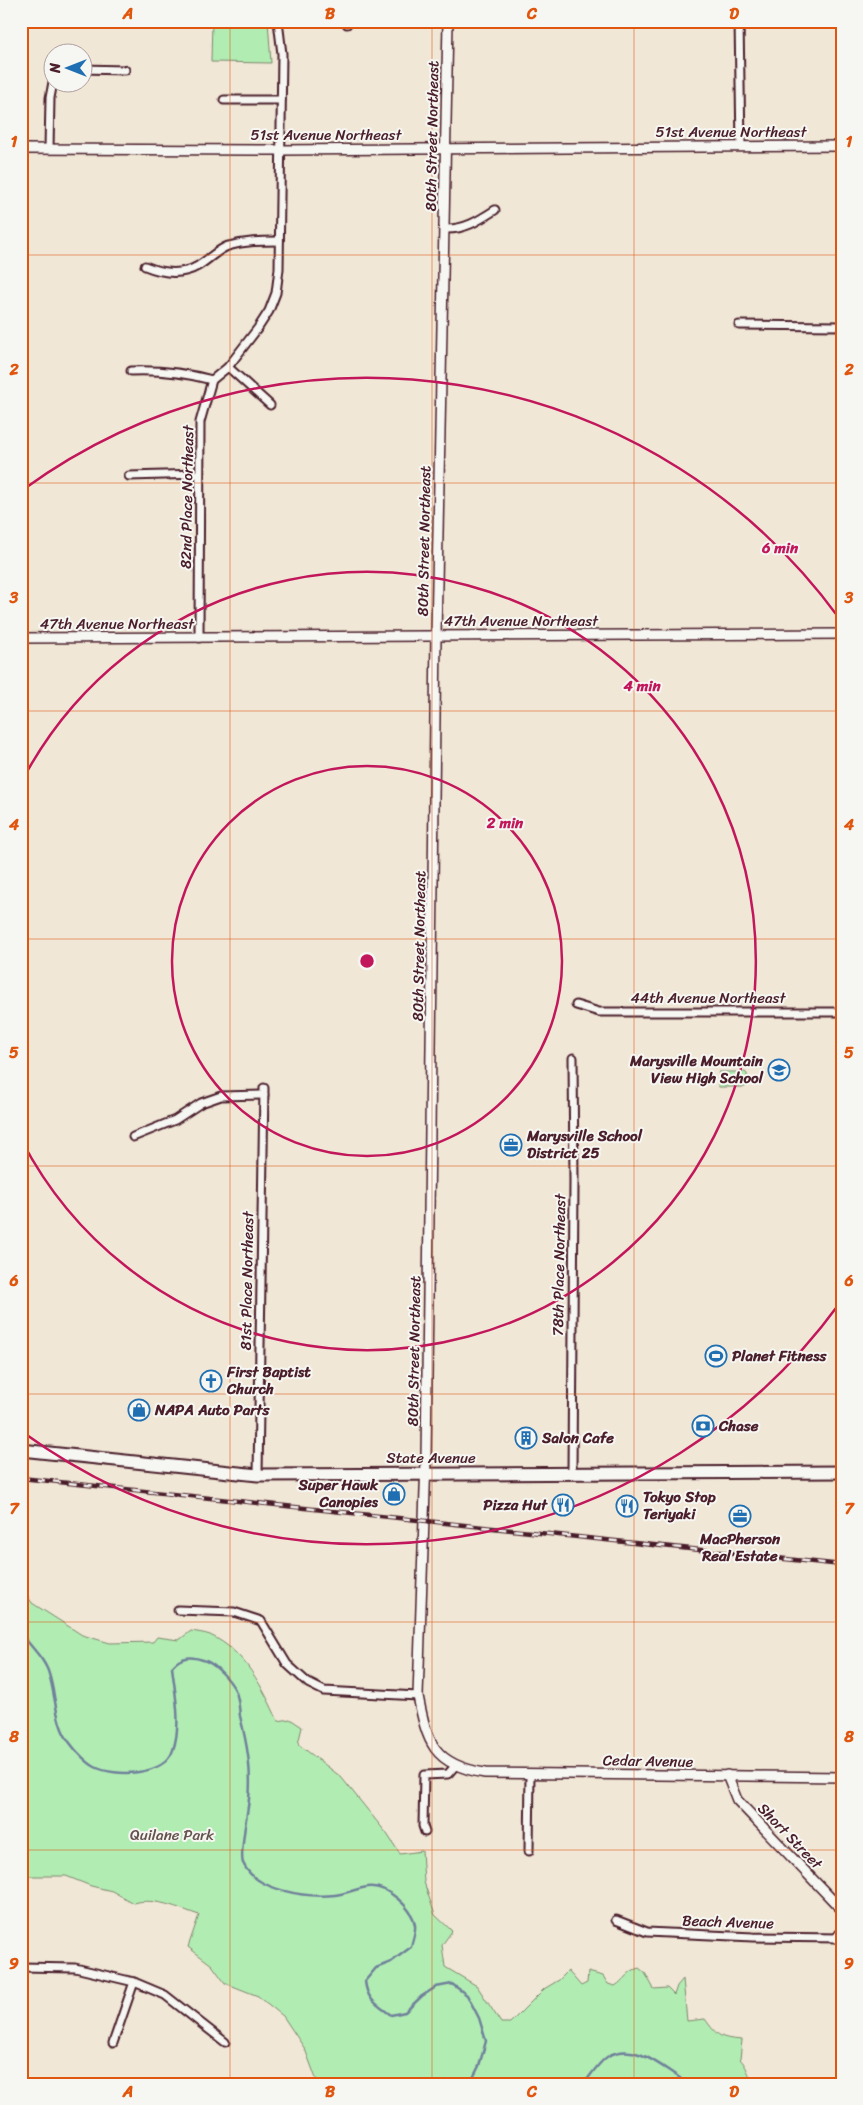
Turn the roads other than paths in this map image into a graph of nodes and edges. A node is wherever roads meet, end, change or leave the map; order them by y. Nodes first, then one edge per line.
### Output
1 (278, 21) edge
2 (448, 21) edge
3 (739, 21) edge
4 (92, 69) edge
5 (125, 70) dead end
6 (51, 92) edge
7 (224, 100) dead end
8 (281, 100) junction
9 (741, 146) junction
10 (842, 146) edge
11 (445, 148) junction
12 (21, 149) edge
13 (49, 149) junction
14 (280, 150) junction
15 (495, 210) dead end
16 (444, 229) junction
17 (279, 241) junction
18 (145, 266) dead end
19 (739, 325) dead end
20 (842, 326) edge
21 (228, 367) junction
22 (131, 371) dead end
23 (212, 380) junction
24 (270, 405) dead end
25 (199, 474) junction
26 (129, 476) dead end
27 (842, 634) edge
28 (436, 635) junction
29 (21, 638) edge
30 (199, 638) junction
31 (576, 1005) dead end
32 (842, 1012) edge
33 (573, 1058) dead end
34 (133, 1137) dead end
35 (21, 1450) edge
36 (842, 1472) edge
37 (426, 1473) junction
38 (572, 1473) junction
39 (258, 1475) junction
40 (178, 1610) dead end
41 (418, 1696) junction
42 (455, 1766) junction
43 (530, 1774) junction
44 (727, 1775) junction
45 (842, 1777) edge
46 (425, 1832) dead end
47 (529, 1851) dead end
48 (842, 1910) edge
49 (616, 1920) dead end
50 (840, 1935) edge
51 (21, 1967) edge
52 (134, 1982) junction
53 (225, 2042) dead end
54 (113, 2043) dead end

1 - 8 street
2 - 11 street, 80th Street Northeast
3 - 9 street
4 - 5 street
6 - 13 street
7 - 8 street
8 - 14 street
9 - 10 street, 51st Avenue Northeast
9 - 11 street, 51st Avenue Northeast
11 - 14 street, 51st Avenue Northeast
11 - 16 street, 80th Street Northeast
12 - 13 street, 51st Avenue Northeast
13 - 14 street, 51st Avenue Northeast
14 - 17 street
15 - 16 street
16 - 28 street, 80th Street Northeast
17 - 18 street
17 - 21 street
19 - 20 street
21 - 23 street
21 - 24 street
22 - 23 street
23 - 25 street, 82nd Place Northeast
25 - 26 street
25 - 30 street, 82nd Place Northeast
27 - 28 street, 47th Avenue Northeast
28 - 30 street, 47th Avenue Northeast
28 - 37 street, 80th Street Northeast
29 - 30 street, 47th Avenue Northeast
31 - 32 street, 44th Avenue Northeast
33 - 38 street, 78th Place Northeast
34 - 39 street, 81st Place Northeast
35 - 39 main road, State Avenue
36 - 38 main road, State Avenue
37 - 38 main road, State Avenue
37 - 39 main road, State Avenue
37 - 41 street, 80th Street Northeast
40 - 41 street
41 - 42 street, 80th Street Northeast
42 - 43 street, Cedar Avenue
42 - 46 street
43 - 44 street, Cedar Avenue
43 - 47 street
44 - 45 street, Cedar Avenue
44 - 48 street, Short Street
49 - 50 street, Beach Avenue
51 - 52 street
52 - 53 street
52 - 54 street

